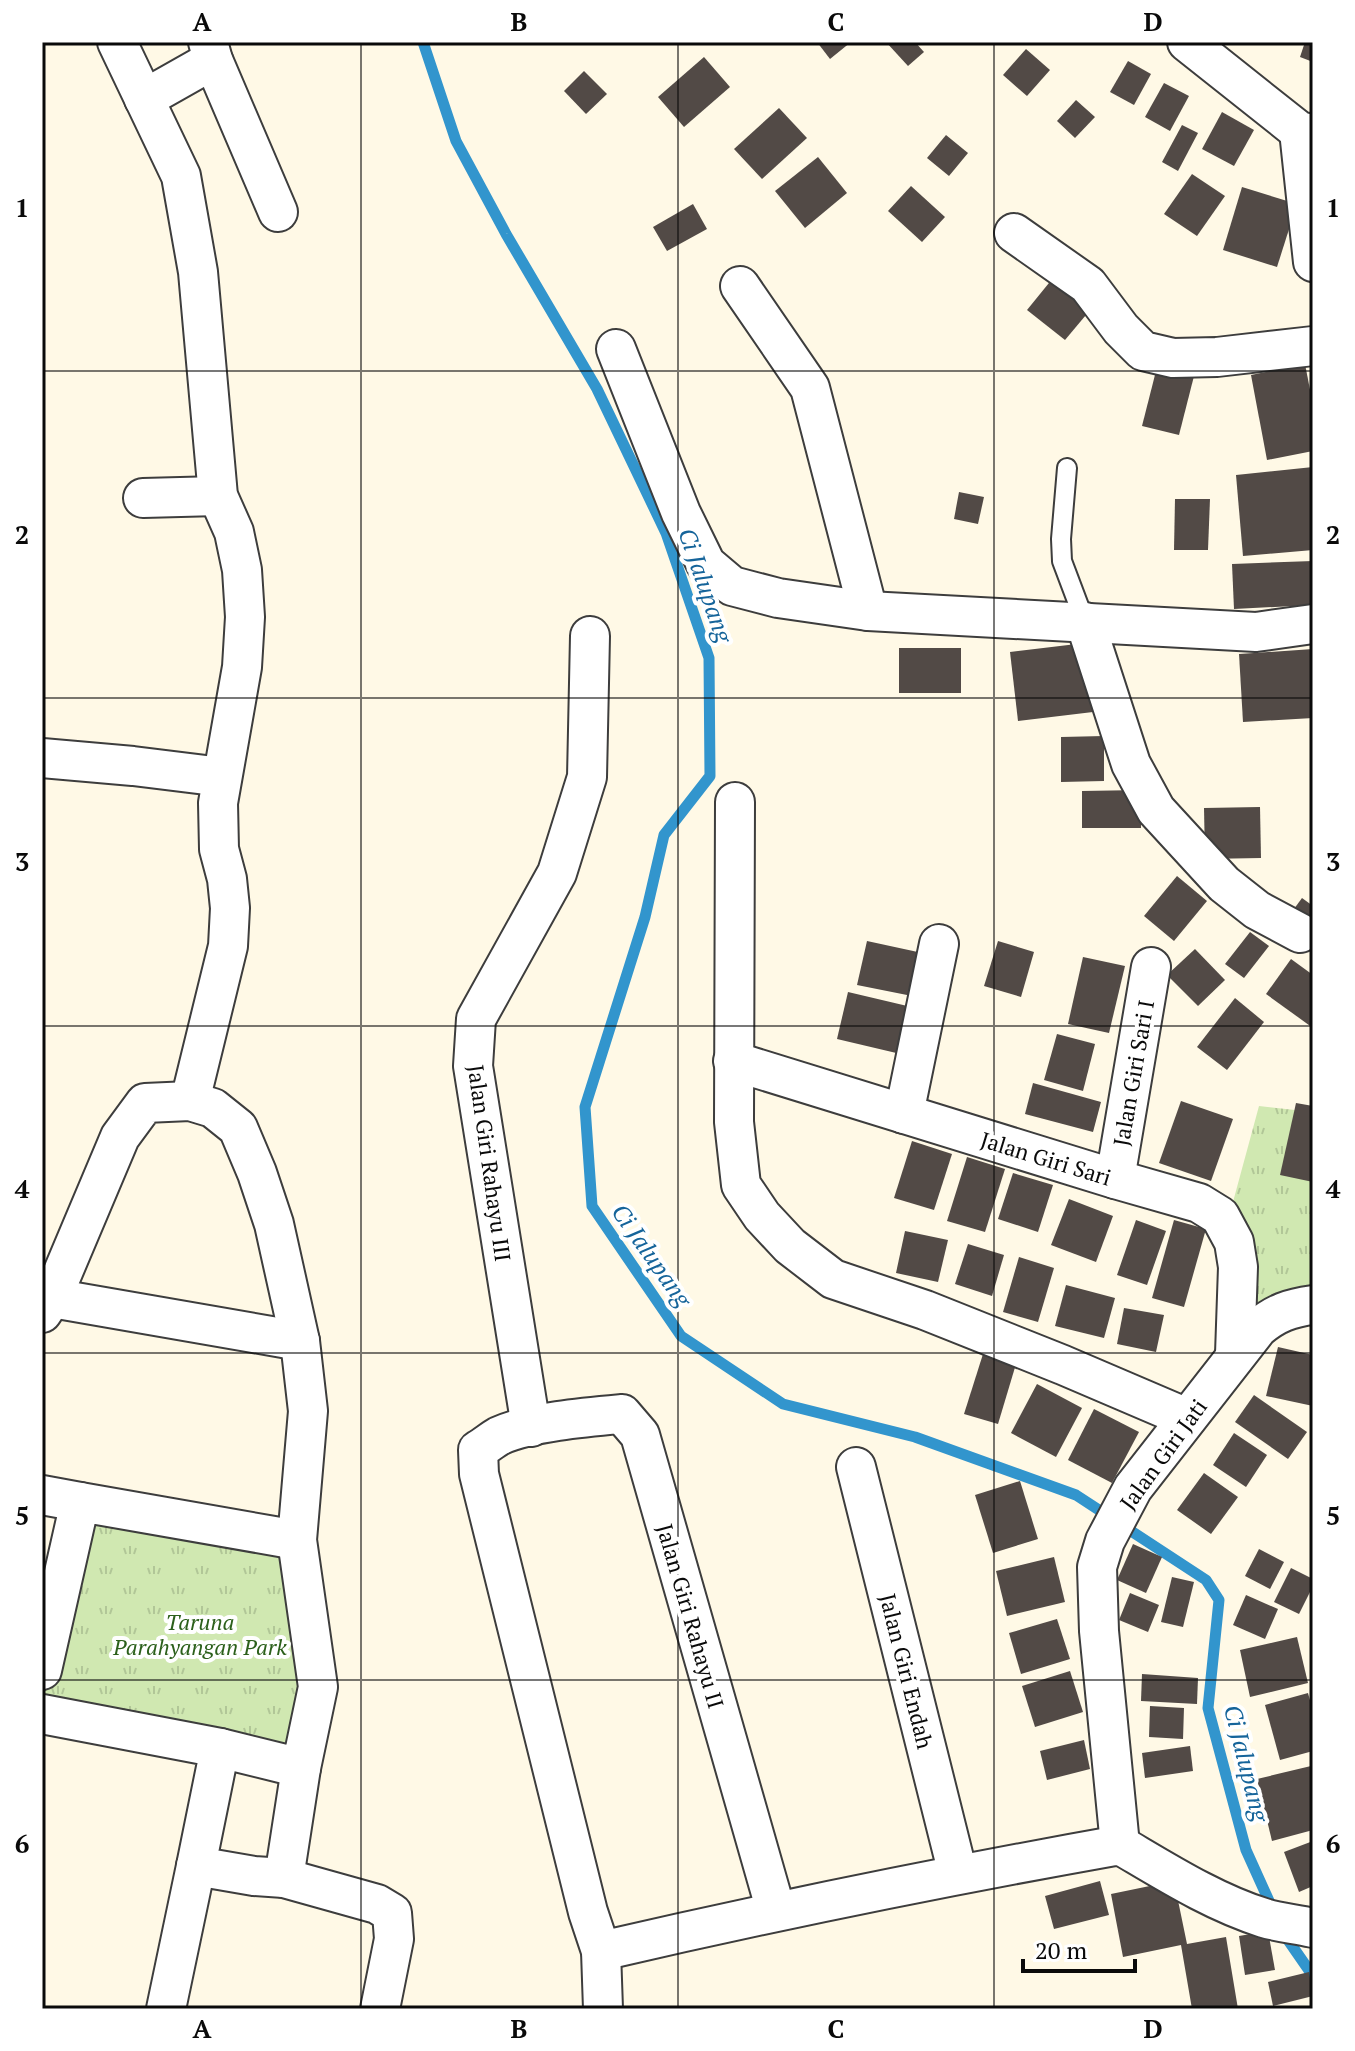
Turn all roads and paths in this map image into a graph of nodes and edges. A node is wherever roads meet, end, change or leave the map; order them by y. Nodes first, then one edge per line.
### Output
1 (117, 42) edge
2 (1187, 42) edge
3 (211, 51) edge
4 (144, 99) junction
5 (1306, 133) edge
6 (278, 212) dead end
7 (1014, 233) dead end
8 (1313, 262) edge
9 (740, 286) dead end
10 (1313, 346) edge
11 (616, 349) dead end
12 (1067, 468) dead end
13 (218, 496) junction
14 (143, 498) dead end
15 (868, 611) junction
16 (1085, 622) junction
17 (1313, 624) edge
18 (590, 636) dead end
19 (42, 758) edge
20 (222, 777) junction
21 (735, 802) dead end
22 (1300, 933) dead end
23 (939, 944) dead end
24 (1151, 967) dead end
25 (733, 1061) junction
26 (190, 1101) junction
27 (904, 1114) junction
28 (1115, 1179) junction
29 (1313, 1305) edge
30 (47, 1306) edge
31 (300, 1341) junction
32 (1235, 1354) junction
33 (1187, 1418) junction
34 (531, 1427) junction
35 (856, 1467) dead end
36 (42, 1495) edge
37 (80, 1502) junction
38 (297, 1540) junction
39 (42, 1670) edge
40 (42, 1714) edge
41 (220, 1748) junction
42 (301, 1768) junction
43 (1120, 1845) junction
44 (196, 1866) junction
45 (958, 1874) junction
46 (284, 1878) junction
47 (776, 1911) junction
48 (1292, 1924) edge
49 (601, 1951) junction
50 (166, 2009) edge
51 (380, 2009) edge
52 (603, 2009) edge

1 - 4 street
2 - 5 street
3 - 4 street
3 - 6 street
4 - 13 street
5 - 8 street
7 - 10 street
9 - 15 street
11 - 15 street
12 - 16 lane
13 - 14 street
13 - 20 street
15 - 16 street
16 - 17 street
16 - 22 street
18 - 34 street, Jalan Giri Rahayu III
19 - 20 street
20 - 26 street
21 - 25 street
23 - 27 street
24 - 28 street, Jalan Giri Sari I
25 - 27 street, Jalan Giri Sari
25 - 33 street
26 - 30 street
26 - 31 street
27 - 28 street, Jalan Giri Sari
28 - 32 street, Jalan Giri Sari
29 - 32 street, Jalan Giri Jati
30 - 31 street
31 - 38 street
32 - 33 street, Jalan Giri Jati
33 - 43 street, Jalan Giri Jati
34 - 47 street, Jalan Giri Rahayu II
34 - 49 street
35 - 45 street, Jalan Giri Endah
36 - 37 street
37 - 38 street
37 - 39 street
38 - 42 street
40 - 41 street
41 - 42 street
41 - 44 street
42 - 46 street
43 - 45 street
43 - 48 street
44 - 46 street
44 - 50 street
45 - 47 street
46 - 51 street
47 - 49 street
49 - 52 street

